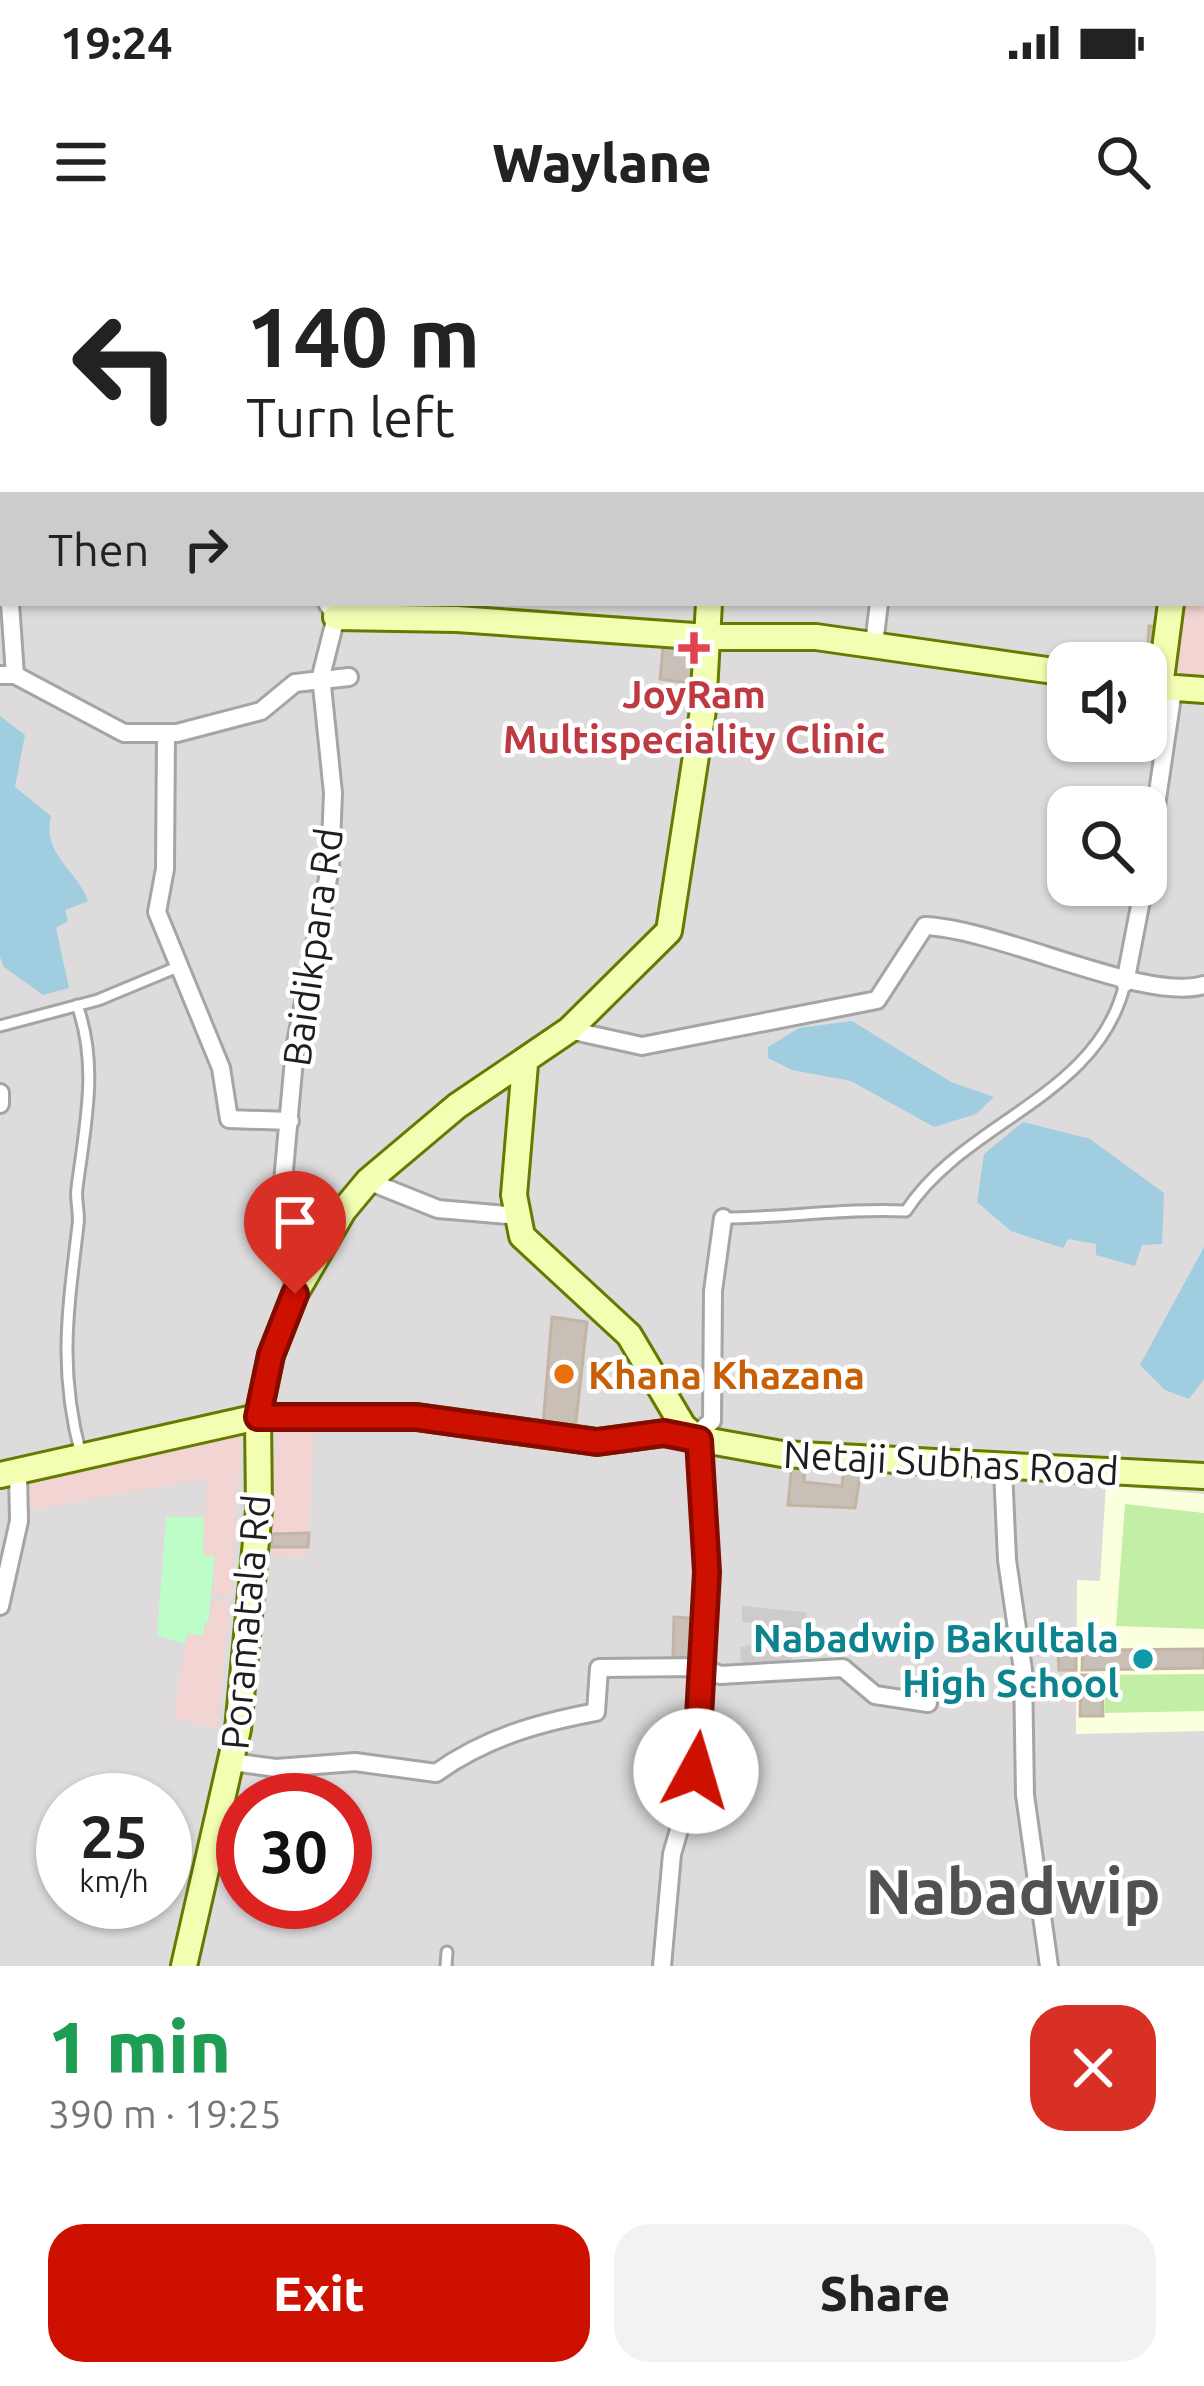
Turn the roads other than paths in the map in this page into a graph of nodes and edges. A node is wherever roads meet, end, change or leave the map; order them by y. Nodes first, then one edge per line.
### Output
1 (10, 606) edge
2 (709, 606) edge
3 (879, 606) edge
4 (1172, 606) edge
5 (331, 610) edge
6 (458, 611) edge
7 (708, 638) junction
8 (1166, 642) edge
9 (874, 644) junction
10 (1047, 670) edge
11 (7, 675) edge
12 (321, 676) junction
13 (349, 677) dead end
14 (1167, 687) edge
15 (1204, 690) edge
16 (166, 733) junction
17 (1140, 906) edge
18 (180, 966) junction
19 (1125, 981) junction
20 (1204, 985) edge
21 (77, 1005) junction
22 (0, 1027) edge
23 (569, 1030) junction
24 (525, 1064) junction
25 (0, 1093) edge
26 (0, 1104) edge
27 (290, 1120) junction
28 (368, 1181) junction
29 (518, 1216) junction
30 (723, 1218) joint
31 (295, 1294) junction
32 (258, 1417) junction
33 (700, 1435) junction
34 (82, 1460) junction
35 (1003, 1469) junction
36 (9, 1474) edge
37 (1204, 1476) edge
38 (0, 1606) edge
39 (706, 1669) junction
40 (928, 1703) dead end
41 (232, 1762) junction
42 (448, 1952) dead end
43 (184, 1966) edge
44 (446, 1966) edge
45 (662, 1966) edge
46 (1048, 1966) edge

1 - 11 street
2 - 7 main road, Poramatala Rd
3 - 9 street
4 - 8 main road
5 - 6 main road
5 - 12 street, Baidikpara Rd
6 - 7 main road
7 - 9 main road
7 - 23 main road, Poramatala Rd
9 - 10 main road
11 - 16 street
12 - 13 street
12 - 16 street
12 - 27 street, Baidikpara Rd
14 - 15 main road
16 - 18 street
17 - 19 street
18 - 21 lane
18 - 27 street
19 - 20 street
19 - 23 street
19 - 30 lane
21 - 22 lane
21 - 34 lane
23 - 24 main road, Poramatala Rd
24 - 28 main road, Poramatala Rd
24 - 29 main road
25 - 26 street
27 - 31 street, Baidikpara Rd
28 - 29 street
28 - 31 main road, Poramatala Rd
29 - 33 main road
30 - 33 street
31 - 32 main road, Poramatala Rd
32 - 33 main road, Netaji Subhas Road
32 - 34 main road, Netaji Subhas Road
32 - 41 main road, Poramatala Rd
33 - 35 main road, Netaji Subhas Road
33 - 39 street
34 - 36 main road, Netaji Subhas Road
35 - 37 main road, Netaji Subhas Road
35 - 46 street
36 - 38 street
39 - 40 street
39 - 41 street
39 - 45 street
41 - 43 main road, Poramatala Rd
42 - 44 lane

